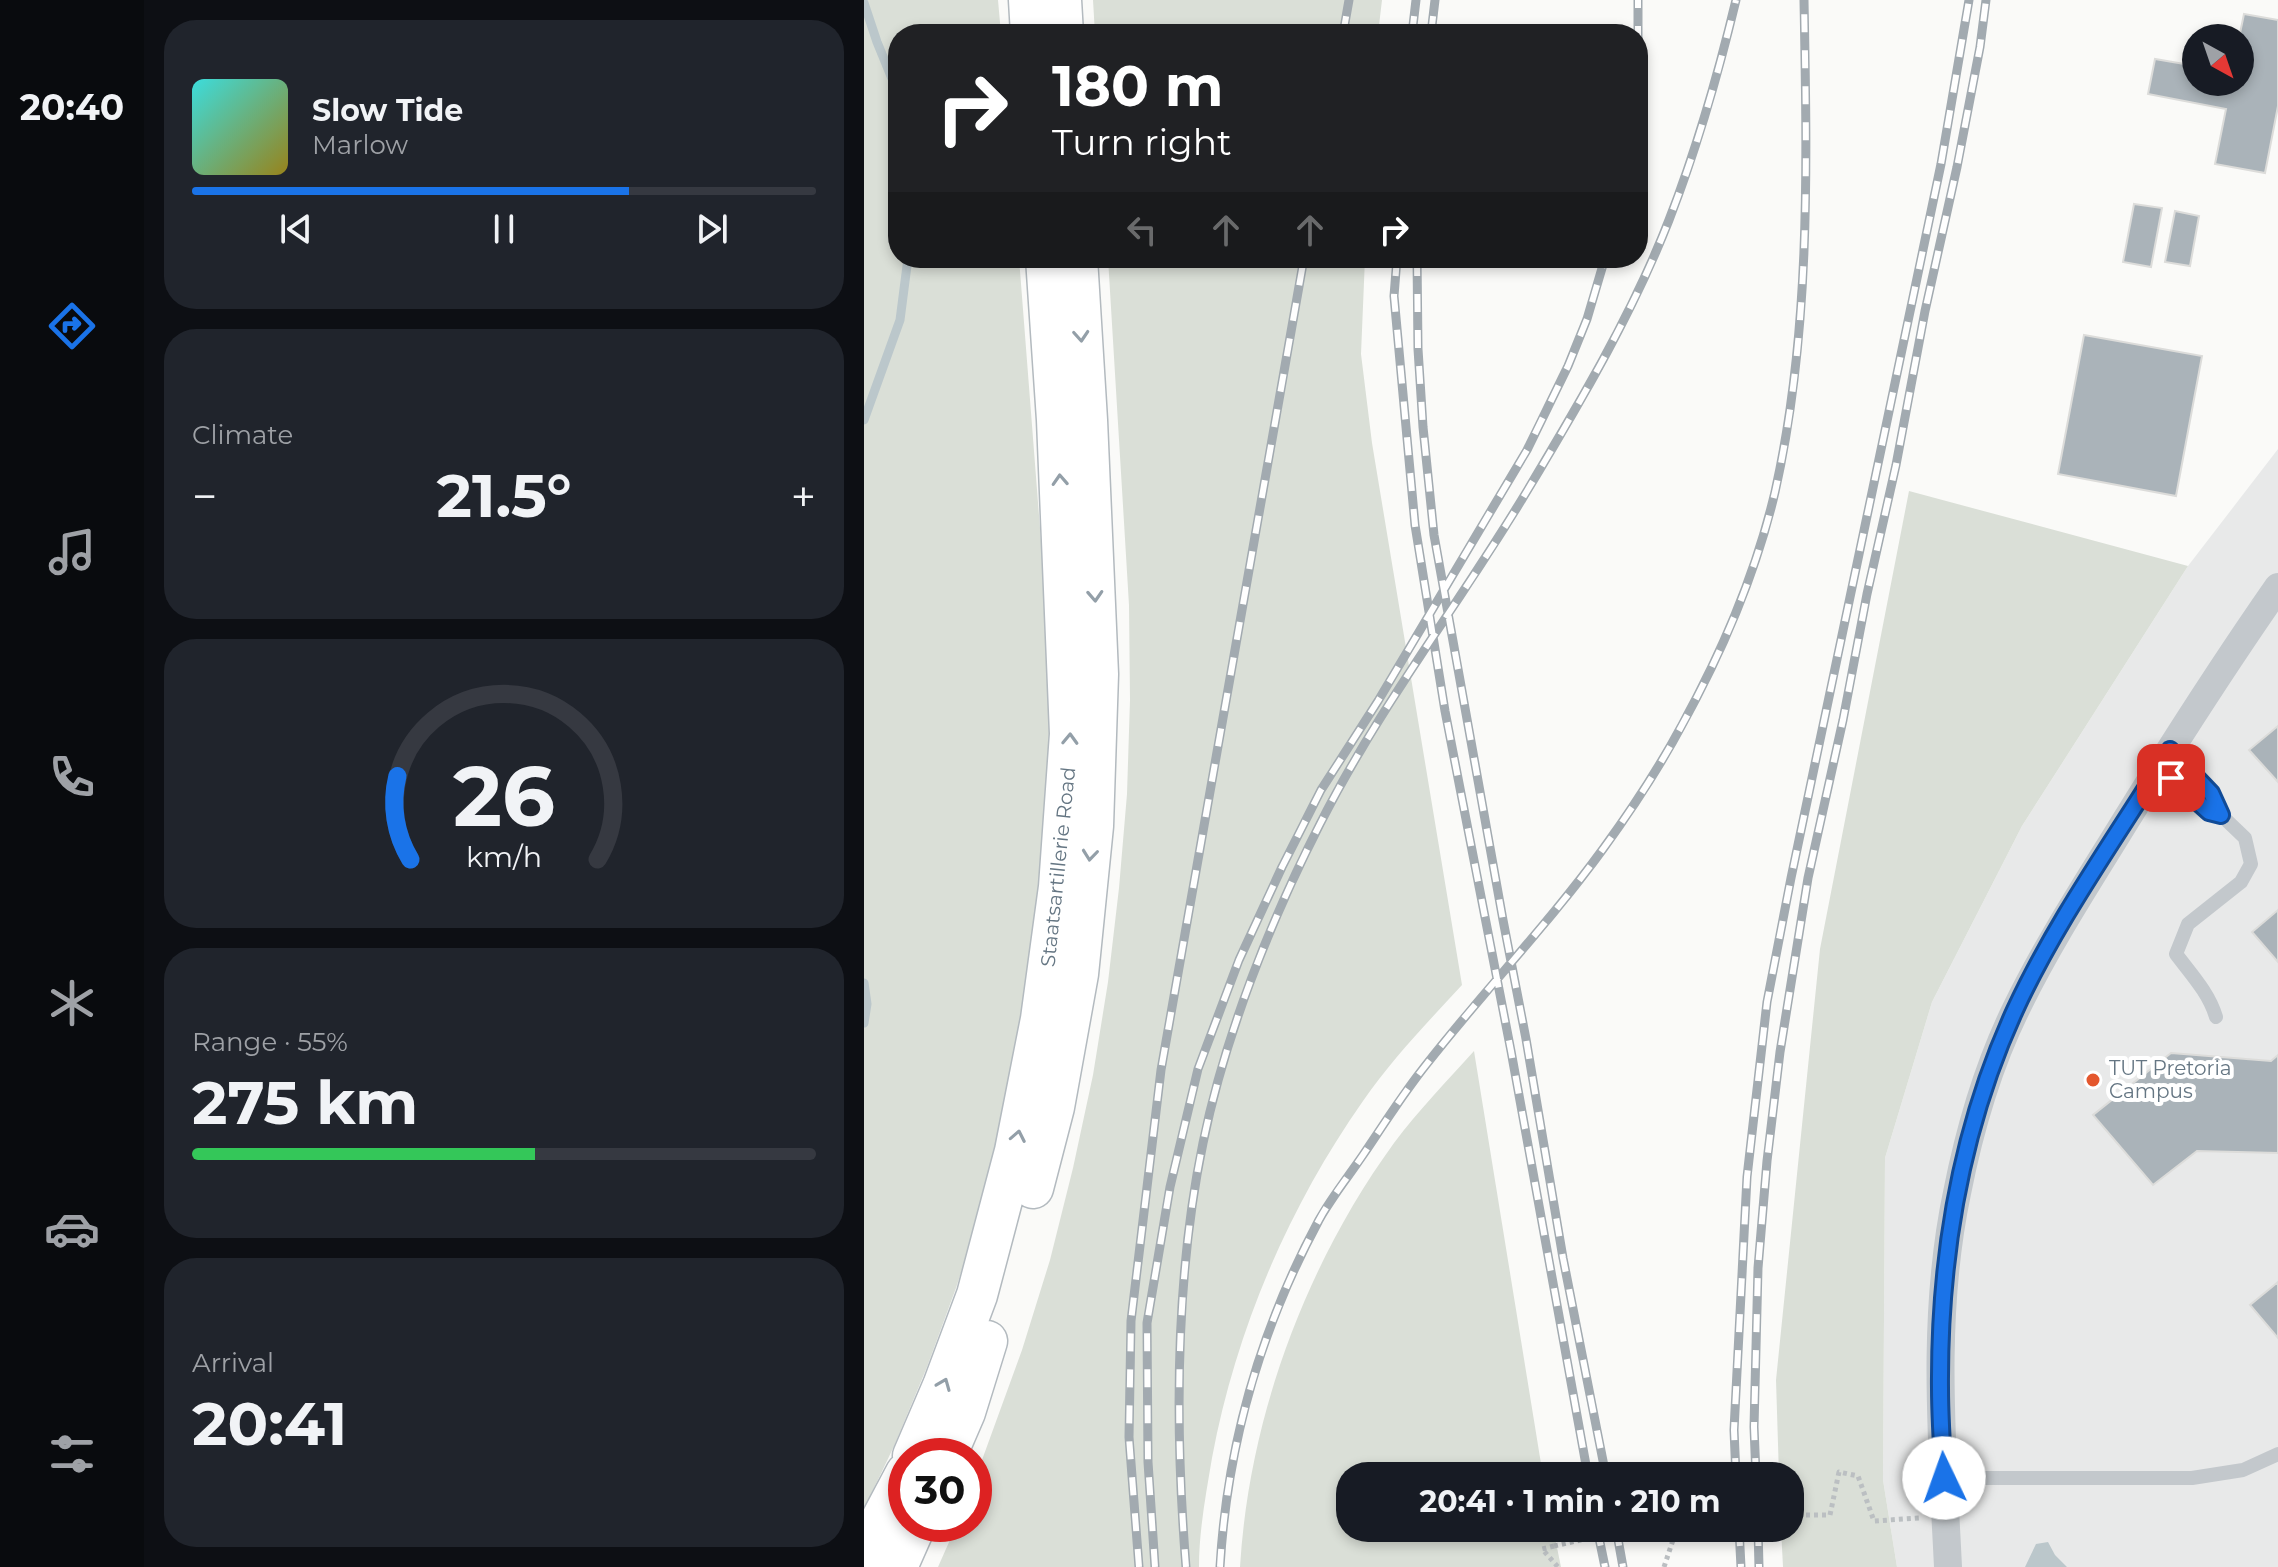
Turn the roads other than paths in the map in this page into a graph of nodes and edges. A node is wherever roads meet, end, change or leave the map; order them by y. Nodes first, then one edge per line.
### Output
1 (1029, 0) edge
2 (1061, 0) edge
3 (1030, 24) edge
4 (1062, 24) edge
5 (1047, 268) edge
6 (1078, 268) edge
7 (2278, 587) edge
8 (2164, 758) junction
9 (2216, 1017) dead end
10 (921, 1438) edge
11 (954, 1438) edge
12 (2278, 1454) edge
13 (1944, 1478) junction
14 (888, 1507) edge
15 (908, 1542) edge
16 (864, 1552) edge
17 (897, 1567) edge
18 (1948, 1567) edge

1 - 3 street
2 - 4 street
10 -> 5 street, Staatsartillerie Road
6 -> 11 street, Staatsartillerie Road
7 - 8 street
8 - 9 lane
8 - 13 street
12 - 13 lane
13 - 18 street
14 - 16 street
15 - 17 street

